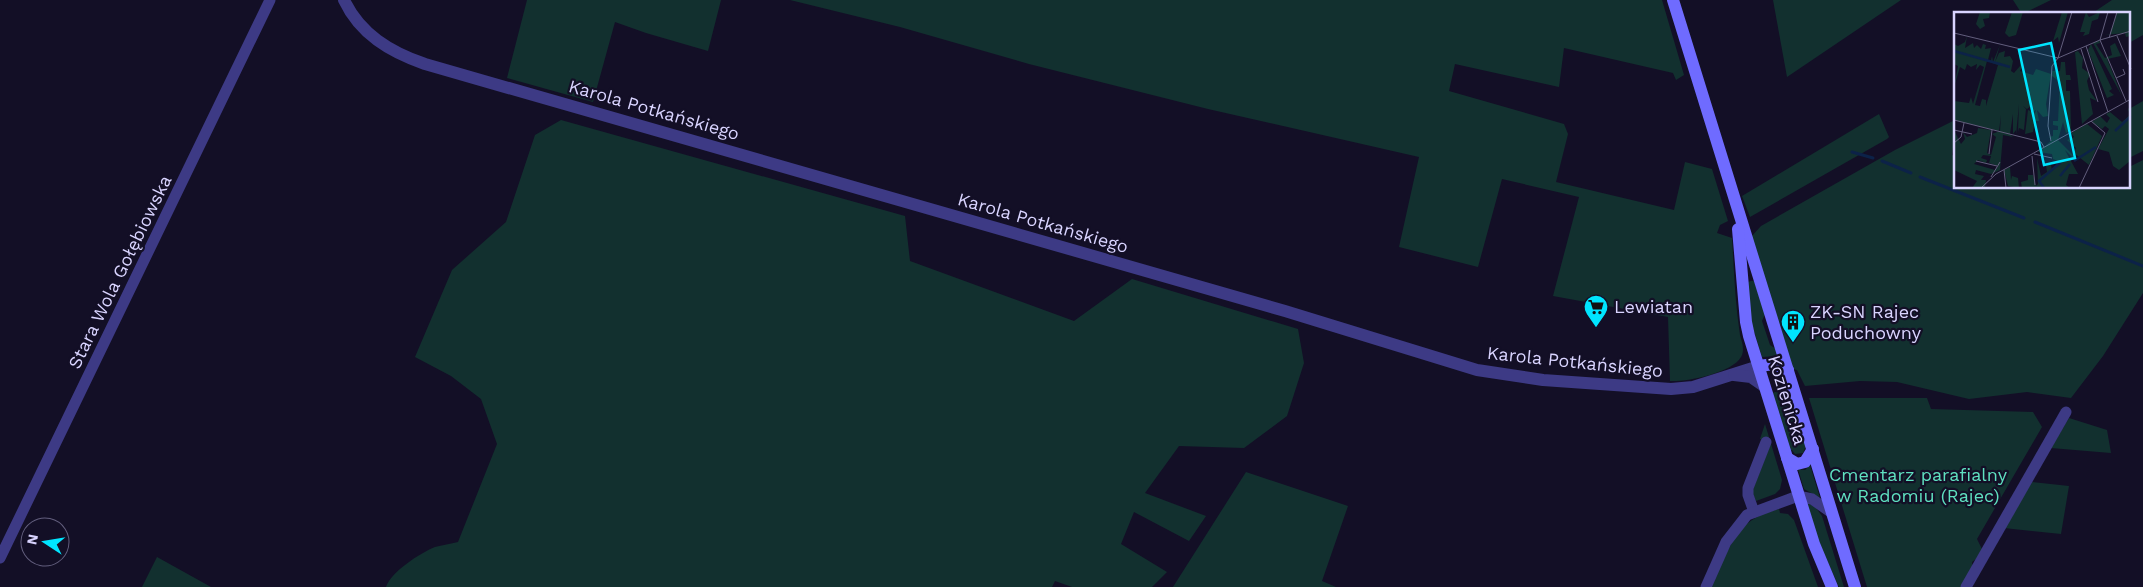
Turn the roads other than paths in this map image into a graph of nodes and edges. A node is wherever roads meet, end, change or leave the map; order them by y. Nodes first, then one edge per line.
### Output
1 (270, 0) edge
2 (344, 0) edge
3 (1673, 0) edge
4 (1739, 216) junction
5 (1774, 364) junction
6 (1758, 366) junction
7 (1788, 370) junction
8 (1731, 375) junction
9 (1764, 386) junction
10 (2066, 412) dead end
11 (1766, 442) dead end
12 (1813, 449) junction
13 (1787, 458) junction
14 (1798, 496) junction
15 (1783, 501) junction
16 (1754, 512) junction
17 (1803, 512) junction
18 (1832, 513) junction
19 (0, 558) edge
20 (1706, 587) edge
21 (1832, 587) edge
22 (1855, 587) edge
23 (1966, 587) edge

1 - 19 street, Stara Wola Gołębiowska
2 - 8 street, Karola Potkańskiego
3 - 4 main road, Kozienicka
4 - 6 main road, Kozienicka
4 - 7 main road, Kozienicka
5 - 6 main road
5 - 7 main road
5 - 9 main road
6 - 8 street, Karola Potkańskiego
6 - 9 main road, Kozienicka
7 - 12 main road, Kozienicka
8 - 9 street
9 - 13 main road, Kozienicka
10 - 23 street
11 - 16 street
12 - 13 main road
12 - 18 main road, Kozienicka
13 - 14 main road, Kozienicka
14 - 15 street
14 - 17 main road, Kozienicka
14 - 18 street
15 - 16 street
15 - 17 street
16 - 20 street
17 - 21 main road, Kozienicka
18 - 22 main road, Kozienicka

